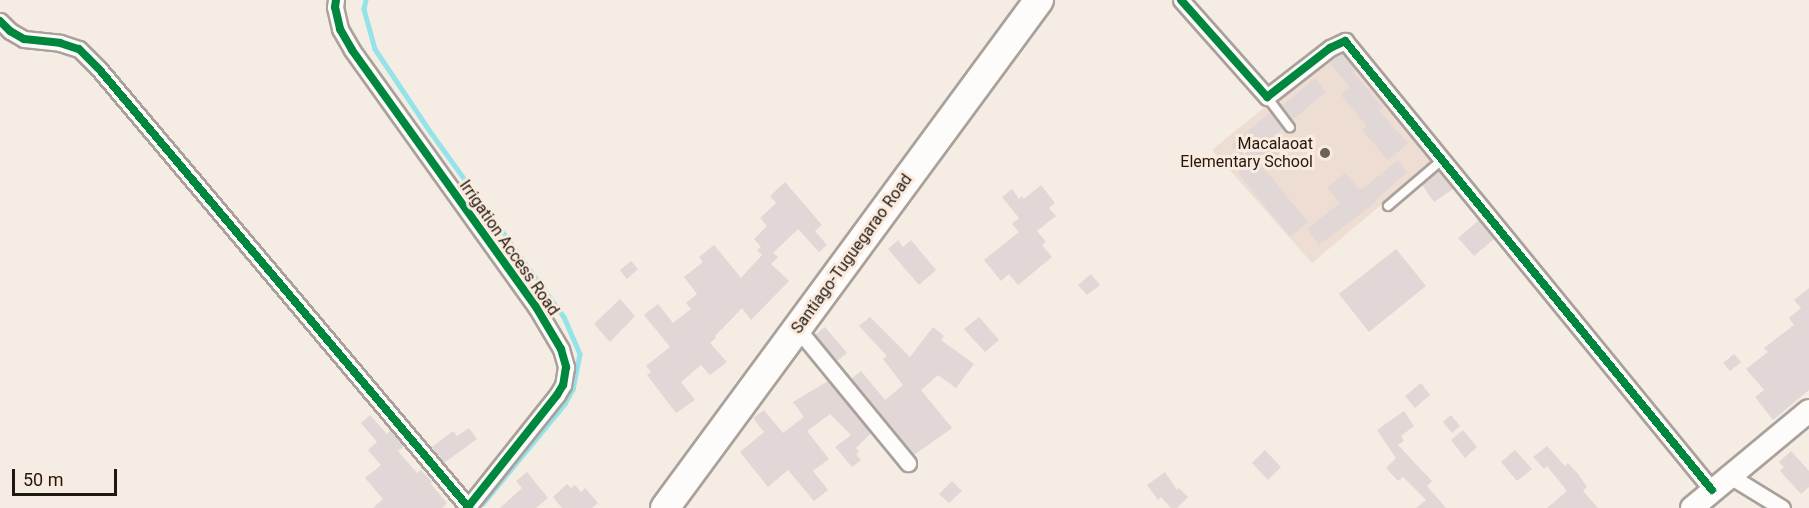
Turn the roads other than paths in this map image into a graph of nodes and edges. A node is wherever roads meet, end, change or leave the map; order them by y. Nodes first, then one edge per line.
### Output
1 (336, 0) edge
2 (1039, 0) edge
3 (1180, 0) edge
4 (0, 21) edge
5 (1267, 97) junction
6 (1290, 127) dead end
7 (1443, 159) junction
8 (1388, 206) dead end
9 (797, 328) junction
10 (1809, 411) edge
11 (908, 463) dead end
12 (1730, 476) junction
13 (1712, 490) junction
14 (468, 508) edge
15 (665, 508) edge
16 (1692, 508) edge
17 (1782, 508) edge

1 - 14 street, Irrigation Access Road
2 - 9 highway, Santiago-Tuguegarao Road
3 - 5 street
4 - 14 street
5 - 6 lane
5 - 7 street
7 - 8 lane
7 - 13 street
9 - 11 street
9 - 15 highway, Santiago-Tuguegarao Road
10 - 12 street
12 - 13 street
12 - 17 street
13 - 16 street

